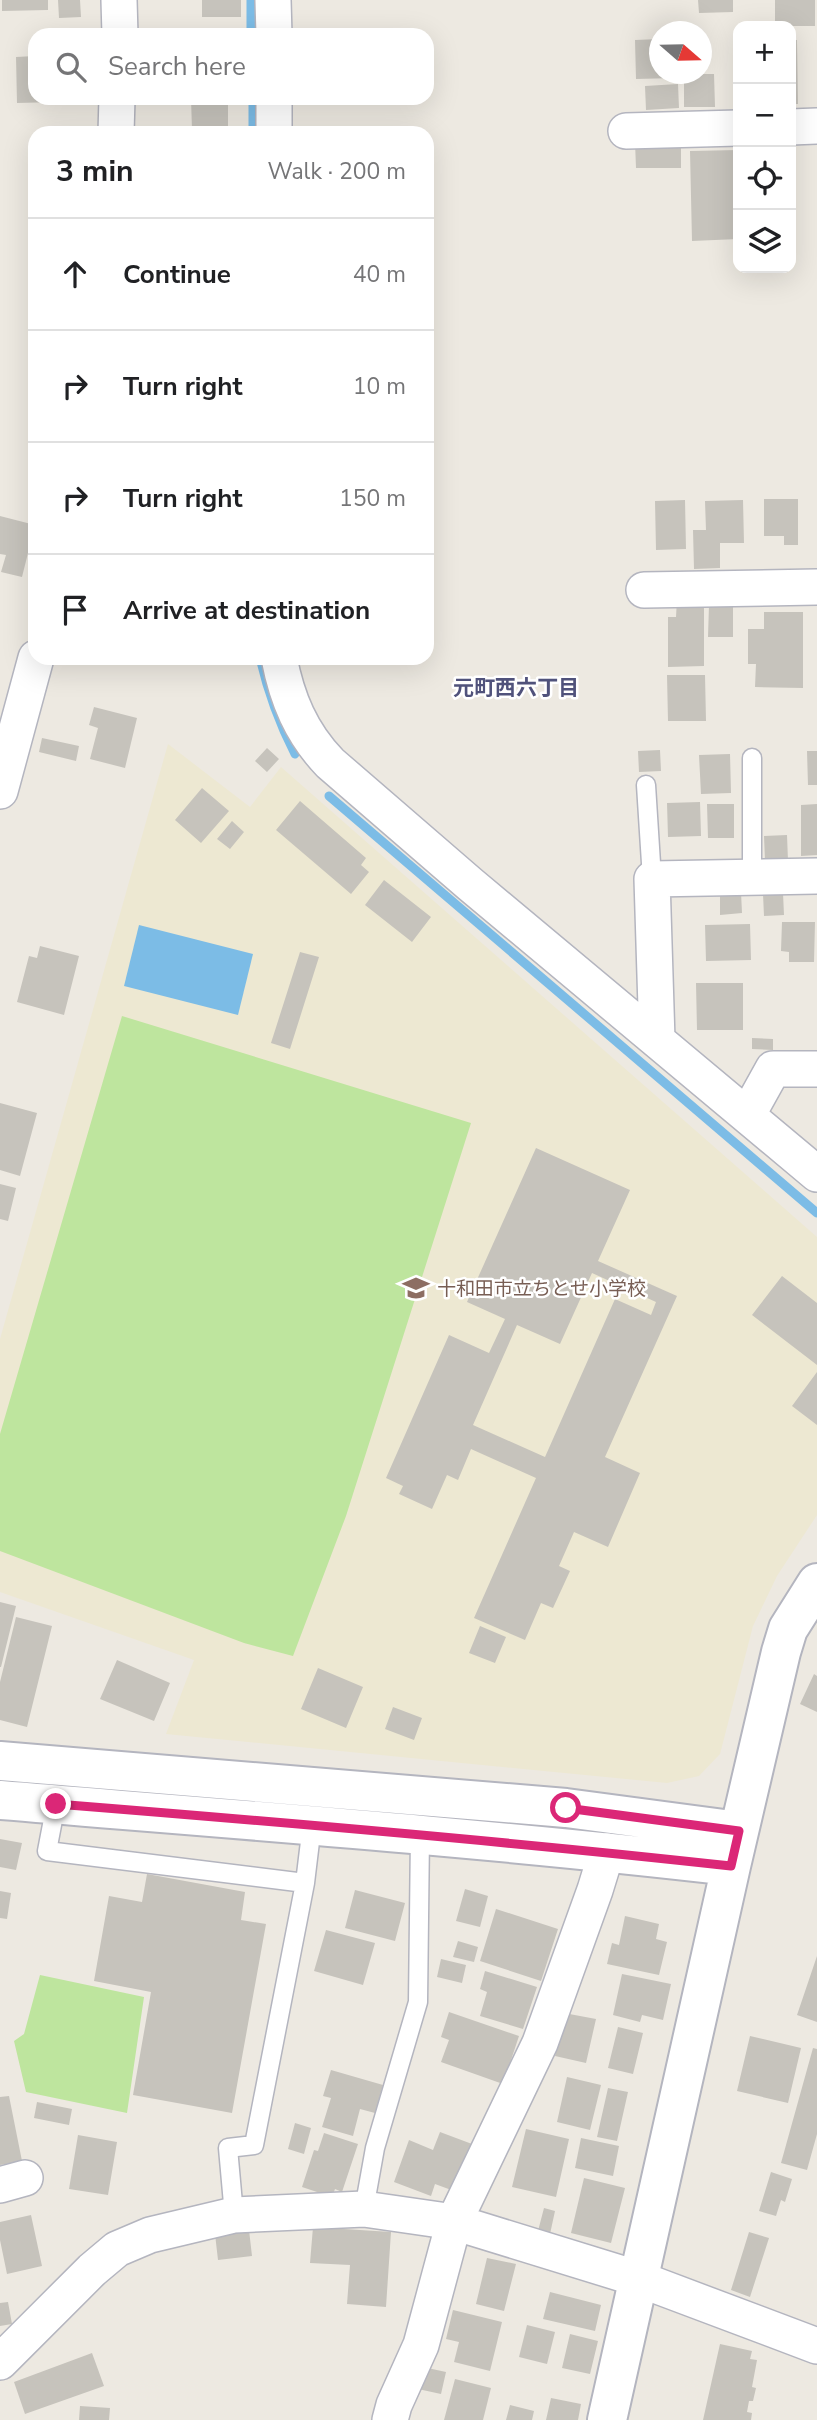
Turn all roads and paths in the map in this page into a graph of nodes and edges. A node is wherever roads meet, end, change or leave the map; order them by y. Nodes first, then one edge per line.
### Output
1 (119, 0) edge
2 (273, 0) edge
3 (120, 28) edge
4 (274, 28) edge
5 (117, 105) edge
6 (274, 105) edge
7 (116, 126) edge
8 (274, 126) edge
9 (817, 126) edge
10 (796, 127) edge
11 (733, 128) edge
12 (626, 131) dead end
13 (817, 587) edge
14 (644, 590) dead end
15 (34, 665) edge
16 (280, 665) edge
17 (752, 758) dead end
18 (646, 785) dead end
19 (0, 791) edge
20 (817, 876) edge
21 (751, 877) junction
22 (652, 879) junction
23 (657, 1040) junction
24 (817, 1069) edge
25 (748, 1114) junction
26 (817, 1174) edge
27 (817, 1583) edge
28 (0, 1761) edge
29 (0, 1800) edge
30 (56, 1804) junction
31 (312, 1825) junction
32 (420, 1834) junction
33 (735, 1848) junction
34 (607, 1851) junction
35 (305, 1883) junction
36 (364, 2209) junction
37 (234, 2215) junction
38 (454, 2222) junction
39 (639, 2279) junction
40 (817, 2346) edge
41 (0, 2362) edge
42 (390, 2420) edge
43 (607, 2420) edge

1 - 3 street
2 - 4 street
5 - 7 street
6 - 8 street
9 - 10 street
11 - 12 street
13 - 14 street
15 - 19 street
16 - 23 street
17 - 21 lane
18 - 22 lane
20 - 21 street
21 - 22 street
22 - 23 street
23 - 25 street
24 - 25 street
25 - 26 street
27 - 33 street
28 - 33 street
29 - 30 street
30 - 31 street
30 - 35 lane
31 - 32 street
31 - 35 lane
32 - 34 street
32 - 36 lane
33 - 34 street
33 - 39 street
34 - 38 street
35 - 37 lane
36 - 37 street
36 - 38 street
37 - 41 street
38 - 39 street
38 - 42 street
39 - 40 street
39 - 43 street

